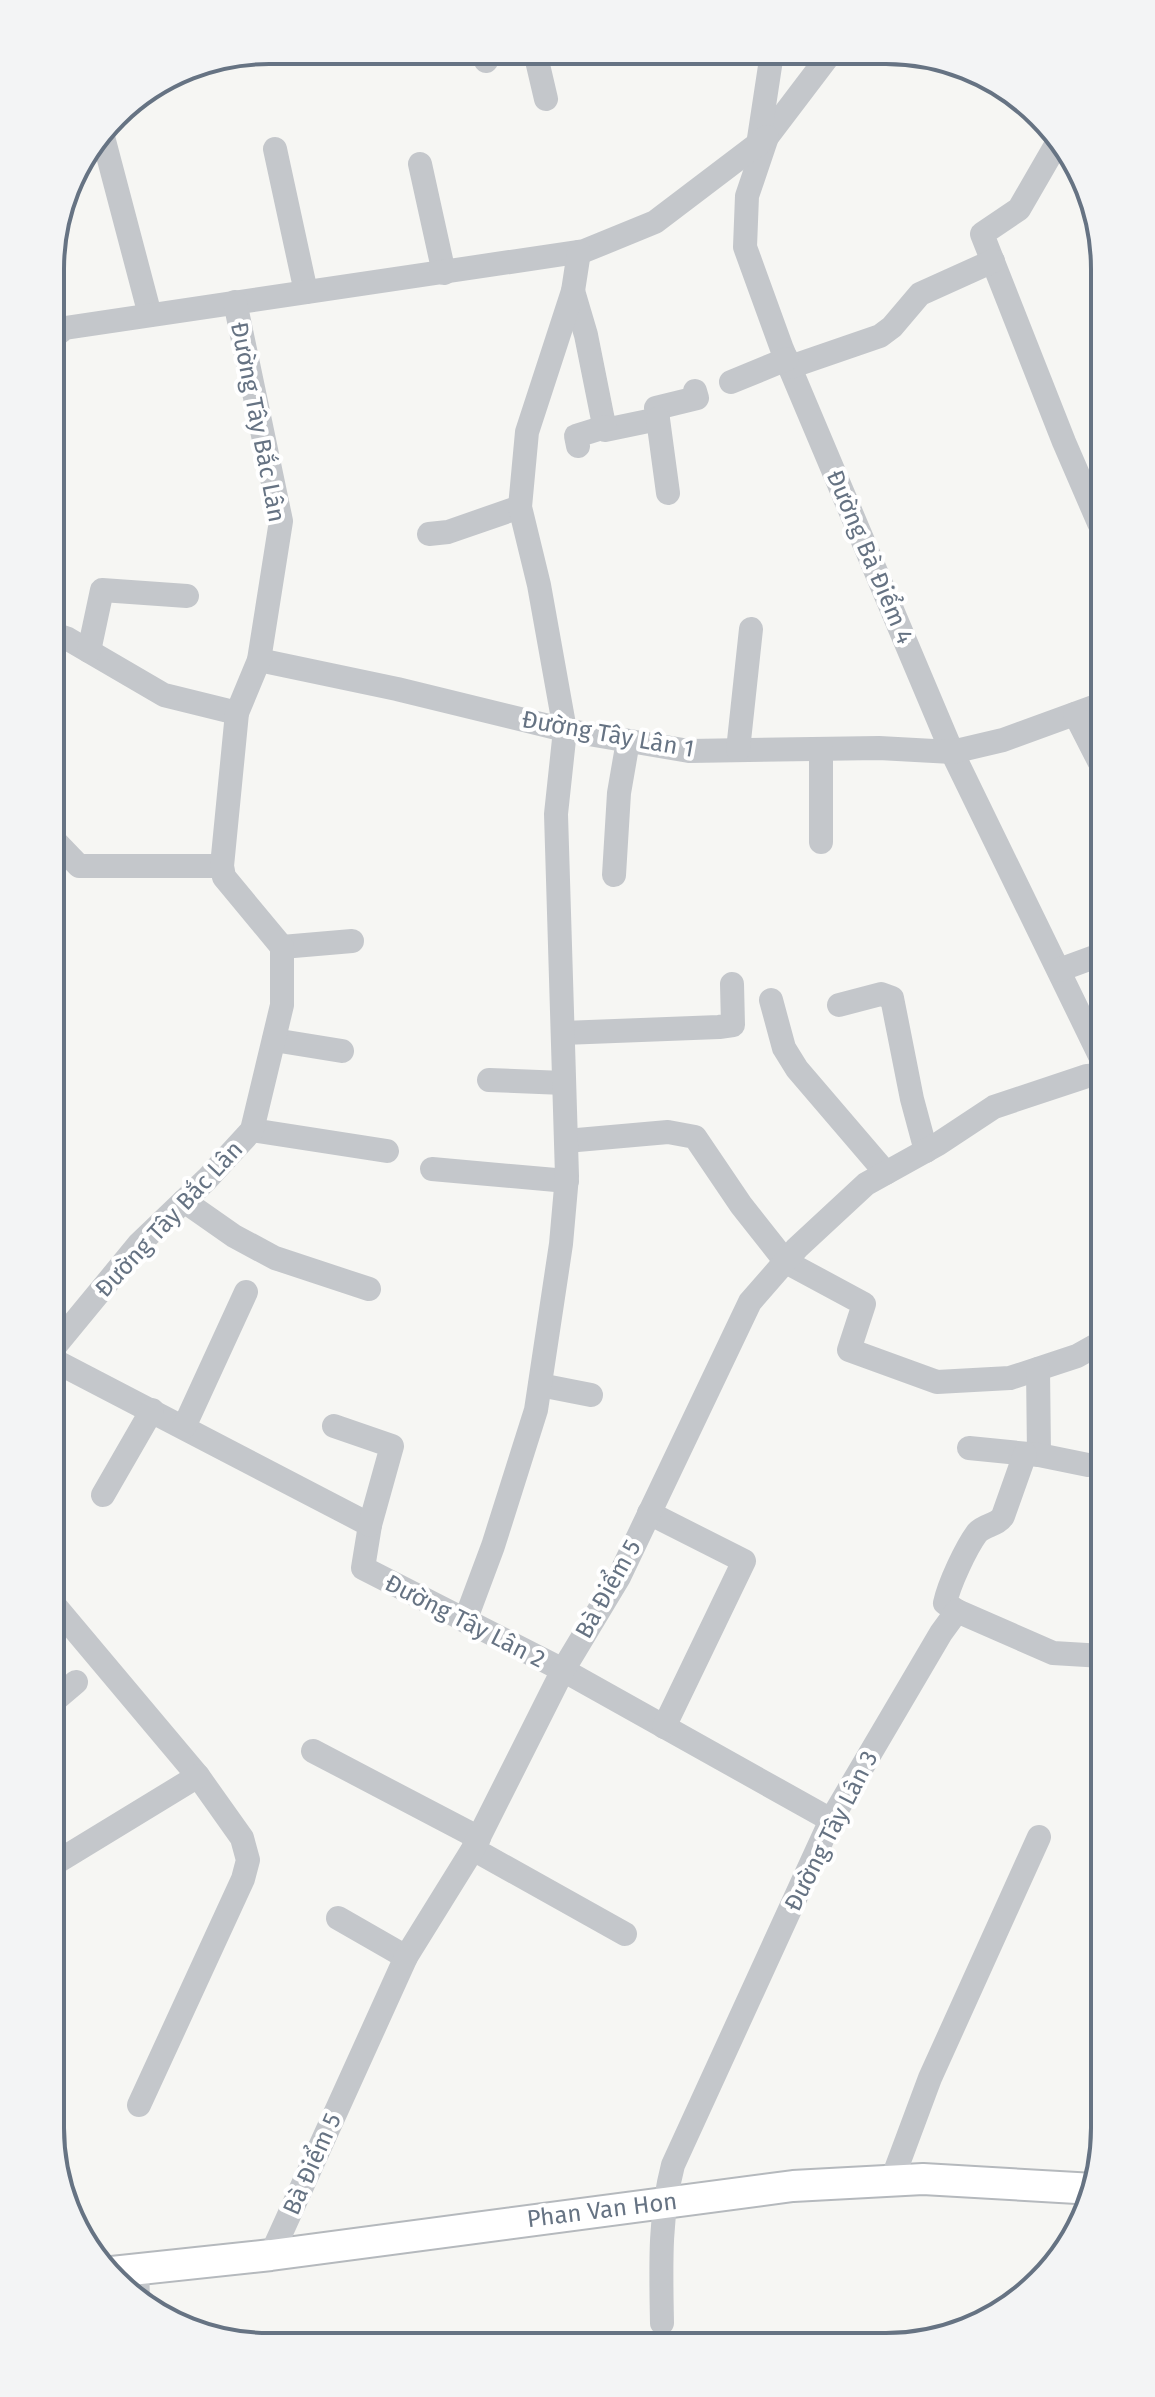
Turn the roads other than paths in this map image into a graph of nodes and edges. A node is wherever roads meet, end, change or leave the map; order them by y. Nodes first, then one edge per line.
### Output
1 (538, 64) edge
2 (771, 64) edge
3 (822, 64) edge
4 (546, 99) dead end
5 (763, 141) junction
6 (105, 145) edge
7 (275, 149) dead end
8 (1053, 150) edge
9 (420, 164) dead end
10 (579, 252) junction
11 (993, 261) junction
12 (444, 273) junction
13 (573, 291) junction
14 (306, 292) junction
15 (235, 302) junction
16 (150, 315) junction
17 (64, 329) edge
18 (788, 363) junction
19 (731, 382) dead end
20 (695, 391) dead end
21 (658, 419) junction
22 (605, 427) junction
23 (578, 446) dead end
24 (668, 493) dead end
25 (1091, 503) edge
26 (520, 507) junction
27 (429, 534) dead end
28 (187, 596) dead end
29 (751, 629) dead end
30 (64, 638) edge
31 (89, 651) junction
32 (259, 660) junction
33 (1091, 708) edge
34 (237, 713) junction
35 (1075, 714) junction
36 (565, 730) junction
37 (628, 741) junction
38 (1091, 745) edge
39 (821, 749) junction
40 (738, 750) junction
41 (952, 752) junction
42 (821, 842) dead end
43 (64, 850) edge
44 (222, 866) junction
45 (614, 875) dead end
46 (352, 941) dead end
47 (282, 947) junction
48 (1091, 958) edge
49 (1059, 970) junction
50 (732, 984) dead end
51 (771, 1000) dead end
52 (839, 1005) dead end
53 (563, 1033) junction
54 (1091, 1037) edge
55 (274, 1040) junction
56 (342, 1051) dead end
57 (1091, 1076) edge
58 (489, 1080) dead end
59 (564, 1083) junction
60 (252, 1130) junction
61 (566, 1141) junction
62 (387, 1151) dead end
63 (926, 1151) junction
64 (432, 1169) dead end
65 (886, 1173) junction
66 (567, 1181) junction
67 (184, 1201) junction
68 (786, 1262) junction
69 (369, 1289) dead end
70 (246, 1292) dead end
71 (64, 1335) edge
72 (1091, 1348) edge
73 (64, 1366) edge
74 (1038, 1369) junction
75 (540, 1385) junction
76 (591, 1395) dead end
77 (152, 1410) junction
78 (334, 1426) dead end
79 (184, 1427) junction
80 (969, 1448) dead end
81 (1032, 1454) junction
82 (1088, 1465) dead end
83 (103, 1495) dead end
84 (649, 1513) junction
85 (370, 1525) junction
86 (957, 1611) junction
87 (64, 1617) edge
88 (465, 1621) junction
89 (1091, 1655) edge
90 (563, 1670) junction
91 (76, 1682) dead end
92 (64, 1692) edge
93 (664, 1727) junction
94 (313, 1751) dead end
95 (198, 1776) junction
96 (831, 1820) junction
97 (1039, 1837) dead end
98 (476, 1844) junction
99 (64, 1858) edge
100 (338, 1918) dead end
101 (625, 1934) dead end
102 (406, 1957) junction
103 (139, 2105) dead end
104 (892, 2180) junction
105 (1082, 2188) edge
106 (664, 2202) junction
107 (271, 2255) junction
108 (131, 2280) edge
109 (662, 2323) dead end

1 - 4 street
2 - 5 street
3 - 5 street, Đường Bà Điểm 4
5 - 10 street
5 - 18 street, Đường Bà Điểm 4
6 - 16 street
7 - 14 street
8 - 11 street
9 - 12 street
10 - 12 street
10 - 13 street
11 - 18 street
11 - 25 street
12 - 14 street
13 - 22 street
13 - 26 street
14 - 15 street
15 - 16 street
15 - 32 street, Đường Tây Bắc Lân
16 - 17 street
18 - 19 street
18 - 41 street, Đường Bà Điểm 4
20 - 21 street
21 - 22 street
21 - 24 street
22 - 23 street
26 - 27 street
26 - 36 street
28 - 31 street
29 - 40 street
30 - 31 street
31 - 34 street
32 - 34 street, Đường Tây Bắc Lân
32 - 36 street, Đường Tây Lân 1
33 - 35 street, Đường Tây Lân 1
34 - 44 street, Đường Tây Bắc Lân
35 - 38 street
35 - 41 street, Đường Tây Lân 1
36 - 37 street, Đường Tây Lân 1
36 - 53 street
37 - 40 street, Đường Tây Lân 1
37 - 45 street
39 - 40 street, Đường Tây Lân 1
39 - 41 street, Đường Tây Lân 1
39 - 42 street
41 - 49 street, Đường Bà Điểm 4
43 - 44 street
44 - 47 street
46 - 47 street
47 - 55 street, Đường Tây Bắc Lân
48 - 49 street
49 - 54 street, Đường Bà Điểm 4
50 - 53 street
51 - 65 street
52 - 63 street
53 - 59 street
55 - 56 street
55 - 60 street, Đường Tây Bắc Lân
57 - 63 street, Bà Điểm 5
58 - 59 street
59 - 61 street
60 - 62 street
60 - 67 street, Đường Tây Bắc Lân
61 - 66 street
61 - 68 street
63 - 65 street, Bà Điểm 5
64 - 66 street
65 - 68 street, Bà Điểm 5
66 - 75 street
67 - 69 street
67 - 71 street, Đường Tây Bắc Lân
68 - 74 street
68 - 84 street, Bà Điểm 5
70 - 79 street
72 - 74 street
73 - 77 street
74 - 81 street
75 - 76 street
75 - 88 street
77 - 79 street
77 - 83 street
78 - 85 street
79 - 85 street
80 - 81 street
81 - 82 street
81 - 86 street
84 - 90 street, Bà Điểm 5
84 - 93 street
85 - 88 street, Đường Tây Lân 2
86 - 89 street
86 - 96 street, Đường Tây Lân 3
87 - 95 street
88 - 90 street, Đường Tây Lân 2
90 - 93 street, Đường Tây Lân 2
90 - 98 street, Bà Điểm 5
91 - 92 street
93 - 96 street, Đường Tây Lân 2
94 - 98 street
95 - 99 street
95 - 103 street
96 - 106 street, Đường Tây Lân 3
97 - 104 street
98 - 101 street
98 - 102 street, Bà Điểm 5
100 - 102 street
102 - 107 street, Bà Điểm 5
104 - 105 main road, Phan Van Hon
104 - 106 main road, Phan Van Hon
106 - 107 main road, Phan Van Hon
106 - 109 street, Đường Tây Lân 3
107 - 108 main road, Phan Van Hon

